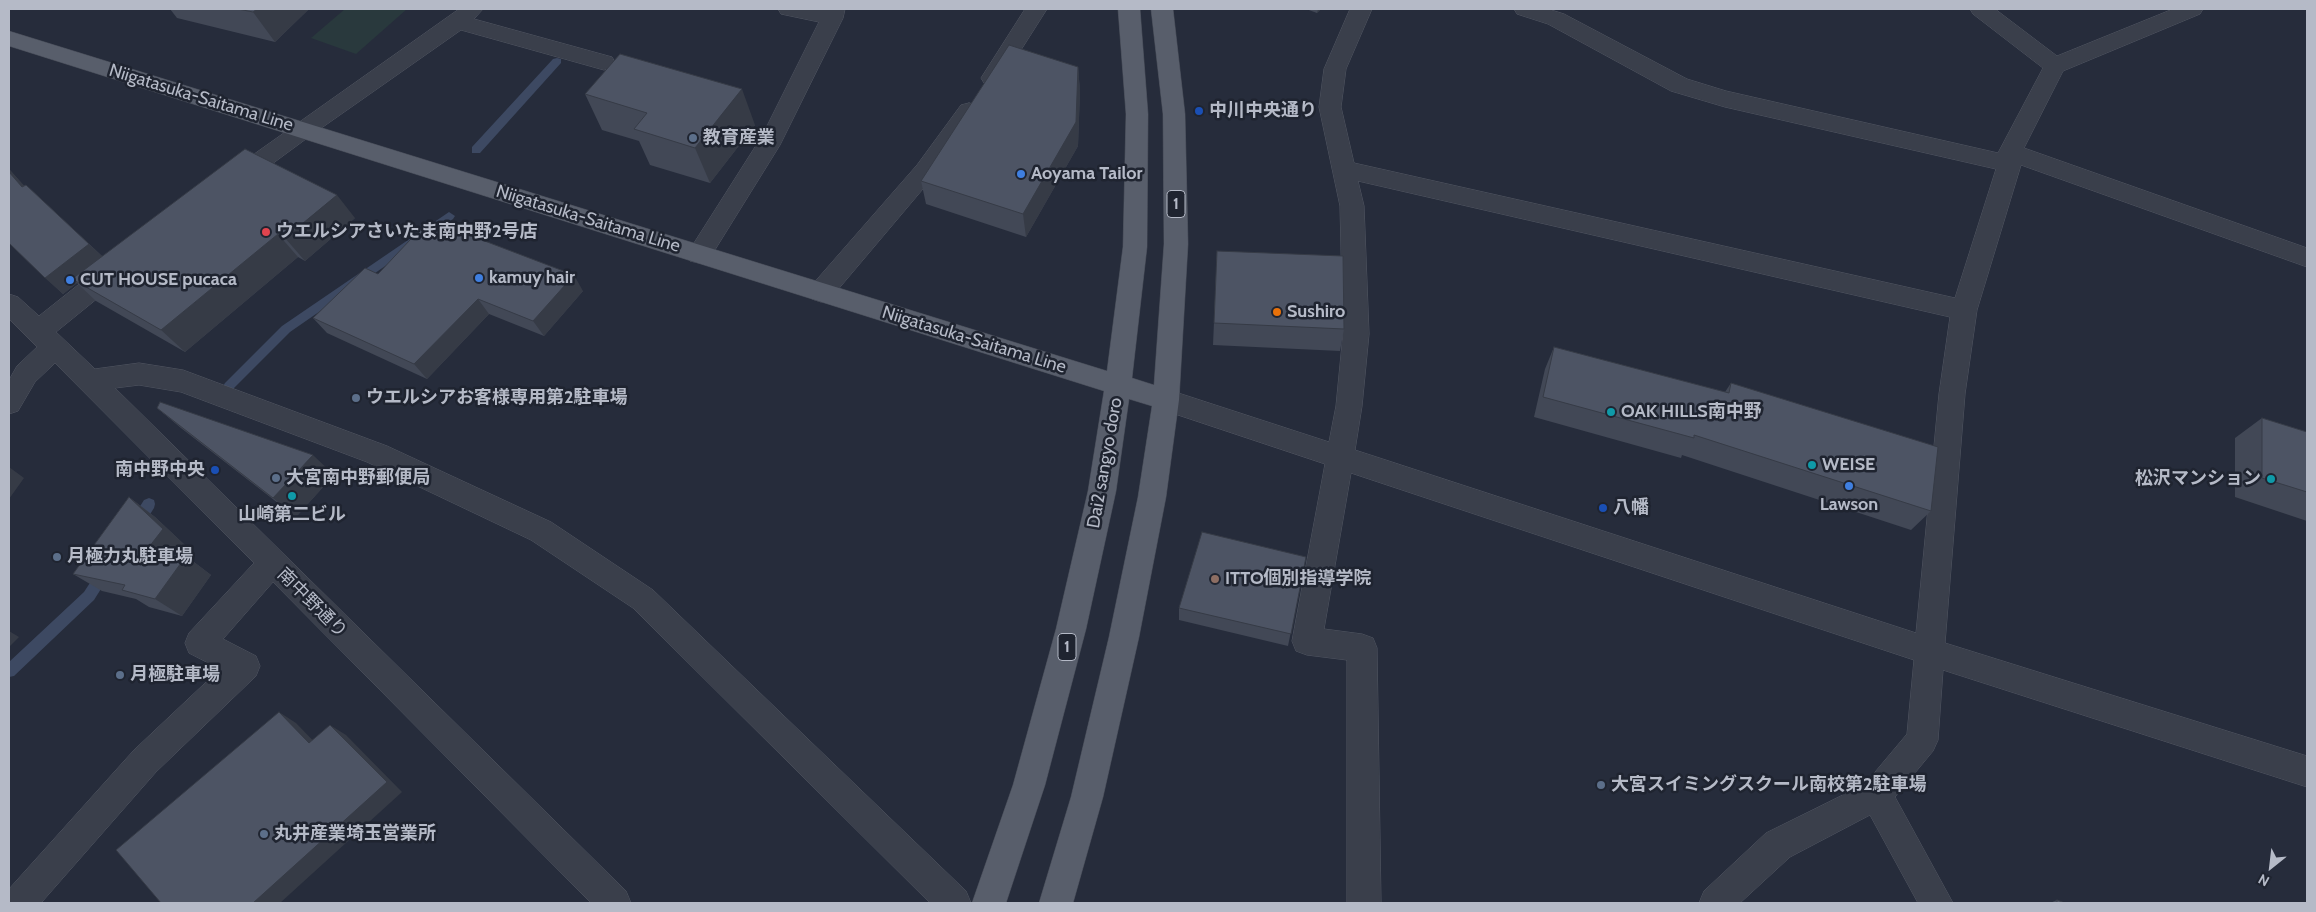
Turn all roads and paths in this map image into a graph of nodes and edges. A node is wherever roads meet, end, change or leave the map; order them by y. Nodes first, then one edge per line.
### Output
1 (789, 9) edge
2 (1036, 9) edge
3 (1129, 9) edge
4 (1162, 9) edge
5 (1361, 9) edge
6 (1525, 9) edge
7 (1981, 9) edge
8 (2192, 9) edge
9 (833, 13) edge
10 (465, 16) edge
11 (9, 38) edge
12 (604, 62) dead end
13 (2054, 66) junction
14 (302, 130) junction
15 (2010, 158) junction
16 (1344, 168) junction
17 (217, 192) edge
18 (699, 254) junction
19 (133, 255) edge
20 (2307, 258) edge
21 (821, 292) junction
22 (9, 304) edge
23 (1964, 310) junction
24 (45, 339) junction
25 (90, 380) junction
26 (1118, 385) junction
27 (1166, 400) junction
28 (9, 403) edge
29 (1338, 456) junction
30 (272, 563) junction
31 (1931, 652) junction
32 (2307, 772) edge
33 (1876, 795) junction
34 (19, 903) edge
35 (614, 903) edge
36 (954, 903) edge
37 (989, 903) edge
38 (1056, 903) edge
39 (1364, 903) edge
40 (1716, 903) edge
41 (1936, 903) edge

1 - 9 street
2 - 21 street
3 - 26 main road, Dai2 sangyo doro / 1
4 - 27 main road, 1
5 - 16 street
6 - 15 street
7 - 13 street
8 - 13 street
9 - 18 street
10 - 12 street
10 - 14 street
11 - 14 main road, Niigatasuka-Saitama Line
13 - 15 street
14 - 17 street
14 - 18 main road, Niigatasuka-Saitama Line
15 - 20 street
15 - 23 street
16 - 23 street
16 - 29 street
18 - 21 main road, Niigatasuka-Saitama Line
19 - 24 street
21 - 26 main road, Niigatasuka-Saitama Line
22 - 24 street, 南中野通り
23 - 31 street
24 - 25 street, 南中野通り
24 - 28 street
25 - 30 street, 南中野通り
25 - 36 street
26 - 27 main road, Niigatasuka-Saitama Line
26 - 37 main road, Dai2 sangyo doro / 1
27 - 29 street
27 - 38 main road, 1
29 - 31 street
29 - 39 street
30 - 34 street
30 - 35 street, 南中野通り
31 - 32 street
31 - 33 street
33 - 40 street
33 - 41 street

